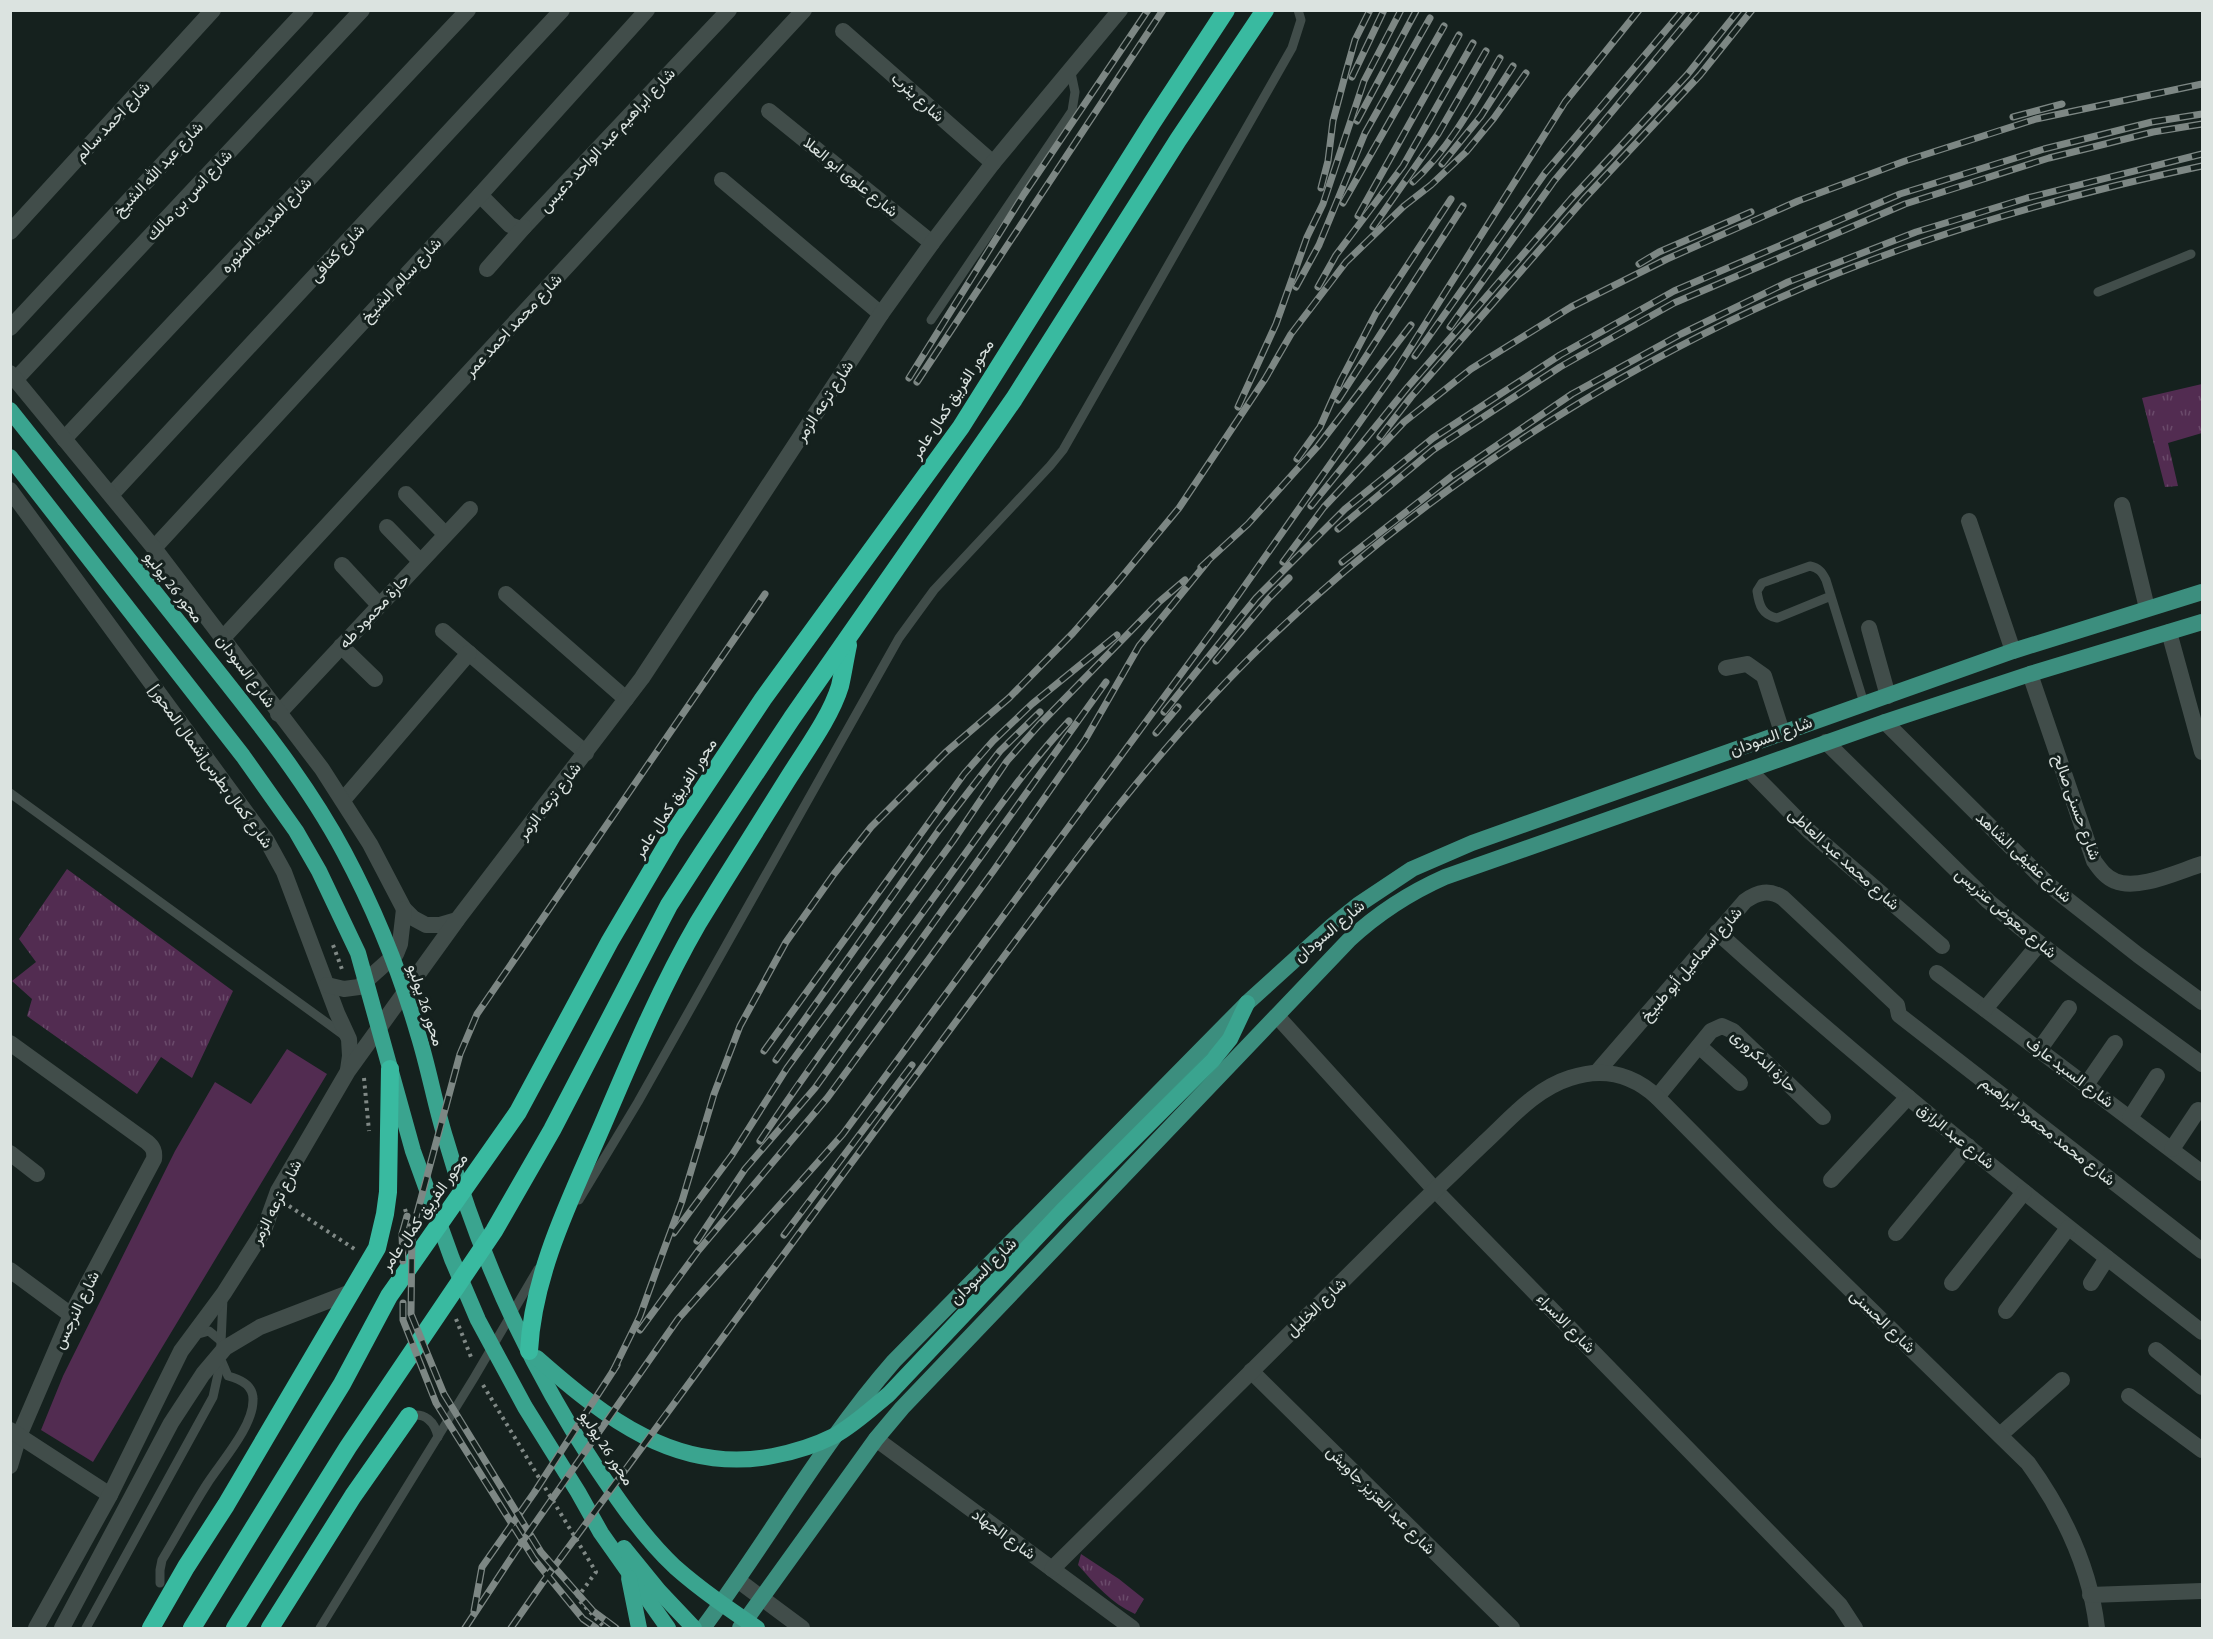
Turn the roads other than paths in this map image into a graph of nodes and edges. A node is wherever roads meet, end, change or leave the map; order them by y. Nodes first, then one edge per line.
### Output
1 (213, 10) edge
2 (306, 10) edge
3 (362, 10) edge
4 (468, 10) edge
5 (562, 10) edge
6 (646, 10) edge
7 (729, 10) edge
8 (804, 10) edge
9 (1120, 10) edge
10 (1226, 10) edge
11 (1264, 10) edge
12 (1298, 10) edge
13 (843, 31) dead end
14 (1070, 68) junction
15 (769, 111) dead end
16 (993, 163) junction
17 (722, 180) dead end
18 (480, 195) junction
19 (524, 227) junction
20 (10, 232) edge
21 (932, 243) junction
22 (2190, 254) dead end
23 (487, 269) dead end
24 (2098, 292) dead end
25 (881, 314) junction
26 (931, 320) dead end
27 (10, 328) edge
28 (13, 376) edge
29 (10, 410) edge
30 (64, 439) junction
31 (10, 457) edge
32 (10, 490) edge
33 (429, 493) dead end
34 (111, 495) junction
35 (2122, 505) dead end
36 (470, 509) dead end
37 (1969, 521) dead end
38 (387, 526) dead end
39 (445, 534) junction
40 (154, 548) junction
41 (420, 561) junction
42 (342, 565) dead end
43 (2202, 592) edge
44 (506, 594) dead end
45 (1831, 596) junction
46 (379, 605) junction
47 (2147, 608) junction
48 (2202, 622) edge
49 (1869, 628) dead end
50 (443, 631) dead end
51 (2169, 632) junction
52 (850, 635) junction
53 (222, 639) junction
54 (341, 646) junction
55 (2013, 651) junction
56 (470, 653) junction
57 (1726, 668) dead end
58 (2030, 674) junction
59 (375, 679) dead end
60 (1888, 696) junction
61 (626, 699) junction
62 (1864, 703) junction
63 (279, 714) junction
64 (1885, 722) junction
65 (1782, 732) junction
66 (1826, 742) junction
67 (2202, 752) edge
68 (586, 753) junction
69 (1749, 770) junction
70 (10, 794) edge
71 (343, 800) junction
72 (2202, 864) edge
73 (404, 909) junction
74 (457, 920) junction
75 (1717, 932) junction
76 (2039, 944) junction
77 (1942, 946) dead end
78 (1936, 972) dead end
79 (327, 986) junction
80 (2202, 1002) edge
81 (1247, 1003) junction
82 (2069, 1008) dead end
83 (1985, 1009) junction
84 (1899, 1010) joint
85 (1277, 1017) junction
86 (349, 1039) junction
87 (10, 1043) edge
88 (2115, 1043) dead end
89 (1699, 1046) junction
90 (2039, 1050) junction
91 (2202, 1064) edge
92 (390, 1069) junction
93 (348, 1071) junction
94 (1597, 1072) junction
95 (2157, 1076) dead end
96 (1740, 1083) dead end
97 (2086, 1085) junction
98 (1657, 1097) junction
99 (1908, 1097) junction
100 (2198, 1110) dead end
101 (1823, 1117) dead end
102 (2130, 1118) junction
103 (1968, 1146) junction
104 (2172, 1149) junction
105 (10, 1153) edge
106 (2202, 1173) edge
107 (37, 1174) dead end
108 (1831, 1180) dead end
109 (1435, 1190) junction
110 (2024, 1192) junction
111 (2068, 1228) junction
112 (1896, 1233) dead end
113 (2202, 1251) edge
114 (2107, 1258) junction
115 (10, 1270) edge
116 (1952, 1282) dead end
117 (2091, 1283) dead end
118 (351, 1292) junction
119 (224, 1293) junction
120 (2006, 1311) dead end
121 (71, 1314) junction
122 (2202, 1332) edge
123 (193, 1336) junction
124 (221, 1341) junction
125 (2156, 1350) dead end
126 (529, 1352) junction
127 (220, 1354) junction
128 (1251, 1371) junction
129 (2062, 1380) dead end
130 (2202, 1387) edge
131 (2129, 1396) dead end
132 (409, 1416) joint
133 (15, 1433) edge
134 (2000, 1435) junction
135 (438, 1437) junction
136 (876, 1439) junction
137 (2202, 1450) edge
138 (10, 1466) edge
139 (578, 1492) junction
140 (110, 1495) junction
141 (1052, 1569) junction
142 (628, 1572) junction
143 (739, 1581) junction
144 (160, 1583) dead end
145 (2202, 1591) edge
146 (2090, 1595) junction
147 (762, 1599) junction
148 (741, 1624) edge
149 (36, 1629) edge
150 (62, 1629) edge
151 (86, 1629) edge
152 (151, 1629) edge
153 (192, 1629) edge
154 (236, 1629) edge
155 (270, 1629) edge
156 (320, 1629) edge
157 (639, 1629) edge
158 (668, 1629) edge
159 (694, 1629) edge
160 (703, 1629) edge
161 (757, 1629) edge
162 (802, 1629) edge
163 (1132, 1629) edge
164 (1512, 1629) edge
165 (1856, 1629) edge
166 (2097, 1629) edge

1 - 20 street, شارع احمد سالم
2 - 27 street, شارع عبد الله الشيخ
3 - 28 street, شارع انس بن مالك
4 - 30 street, شارع المدينه المنوره
5 - 34 street, شارع كفافى
6 - 18 street, شارع سالم الشيخ
7 - 19 street, شارع ابراهيم عبد الواحد دعبس
8 - 53 street, شارع محمد احمد عمر
9 - 14 street, شارع ترعه الزمر
10 - 153 highway, محور الفريق كمال عامر
11 - 52 highway
12 - 135 lane
13 - 16 street, شارع يثرب
14 - 16 street, شارع ترعه الزمر
14 - 26 lane
15 - 21 street, شارع علوى ابو العلا
16 - 21 street, شارع ترعه الزمر
17 - 25 street
18 - 19 street
18 - 40 street, شارع سالم الشيخ
19 - 23 street, شارع ابراهيم عبد الواحد دعبس
21 - 25 street, شارع ترعه الزمر
22 - 24 lane
25 - 61 street, شارع ترعه الزمر
28 - 30 street, شارع السودان
29 - 126 highway, محور 26 يوليو
30 - 34 street, شارع السودان
31 - 92 highway
32 - 79 street, شارع كمال بطرس[شمال المحور]
33 - 39 street
34 - 40 street, شارع السودان
35 - 47 street
36 - 39 street, حارة محمود طه
37 - 55 street
38 - 41 street
39 - 41 street, حارة محمود طه
40 - 53 street, شارع السودان
41 - 46 street, حارة محمود طه
42 - 46 street
43 - 47 main road, شارع السودان
44 - 61 street
45 - 45 lane
45 - 62 lane
46 - 54 street, حارة محمود طه
47 - 55 main road, شارع السودان
48 - 51 main road, شارع السودان
49 - 60 street
50 - 56 street
51 - 58 main road, شارع السودان
51 - 67 street
52 - 126 highway
52 - 154 highway
53 - 63 street, شارع السودان
54 - 59 street
54 - 63 street, حارة محمود طه
55 - 60 main road, شارع السودان
56 - 68 street
56 - 71 street
57 - 65 street
58 - 64 main road, شارع السودان
58 - 72 street, شارع حسنى صالح
60 - 62 main road, شارع السودان
61 - 68 street, شارع ترعه الزمر
62 - 65 main road, شارع السودان
63 - 71 street, شارع السودان
64 - 66 main road, شارع السودان
64 - 80 street, شارع عفيفى الشاهد
65 - 81 main road, شارع السودان
66 - 69 main road, شارع السودان
66 - 76 street, شارع معوض عتريس
68 - 74 street, شارع ترعه الزمر
69 - 77 street, شارع محمد عبد العاطى
69 - 85 main road, شارع السودان
70 - 86 lane
71 - 73 street, شارع السودان
73 - 74 street, شارع السودان
73 - 79 street
74 - 93 street, شارع ترعه الزمر
75 - 84 street, شارع اسماعيل أبو طبيخ
75 - 94 street, شارع اسماعيل أبو طبيخ
75 - 99 street, شارع عبد الرازق
76 - 83 street
76 - 91 street, شارع معوض عتريس
78 - 83 street, شارع السيد عارف
79 - 86 street, شارع كمال بطرس[شمال المحور]
81 - 126 highway
81 - 143 main road, شارع السودان
82 - 90 street
83 - 90 street, شارع السيد عارف
84 - 113 street, شارع محمد محمود ابراهيم
85 - 109 street, شارع الاسراء
85 - 136 main road, شارع السودان
86 - 93 street, شارع كمال بطرس[شمال المحور]
87 - 121 street, شارع النرجس
88 - 97 street
89 - 96 street
89 - 98 street, حارة الدكرورى
89 - 101 street, حارة الدكرورى
90 - 97 street, شارع السيد عارف
92 - 118 highway
92 - 139 highway
93 - 119 street, شارع ترعه الزمر
94 - 98 street, شارع الحسنى
94 - 109 street, شارع الخليل
95 - 102 street
97 - 102 street, شارع السيد عارف
98 - 134 street, شارع الحسنى
99 - 103 street, شارع عبد الرازق
99 - 108 street
100 - 104 street
102 - 104 street, شارع السيد عارف
103 - 110 street, شارع عبد الرازق
103 - 112 street
104 - 106 street, شارع السيد عارف
105 - 107 street
109 - 128 street, شارع الخليل
109 - 165 street, شارع الاسراء
110 - 111 street, شارع عبد الرازق
110 - 116 street
111 - 114 street, شارع عبد الرازق
111 - 120 street
114 - 117 street
114 - 122 street, شارع عبد الرازق
115 - 121 street
118 - 150 street
118 - 152 highway
119 - 123 street, شارع ترعه الزمر
119 - 124 lane
121 - 133 street, شارع النرجس
123 - 124 lane
123 - 140 street, شارع ترعه الزمر
124 - 127 lane
125 - 130 street
126 - 148 highway, محور 26 يوليو
127 - 144 lane
127 - 151 lane
128 - 141 street, شارع الخليل
128 - 164 street, شارع عبد العزيز جاويش
129 - 134 street
131 - 137 street
132 - 135 lane
132 - 155 highway
133 - 138 street, شارع النرجس
133 - 140 street
134 - 146 street, شارع الحسنى
135 - 156 lane
136 - 141 street, شارع الجهاد
136 - 147 main road, شارع السودان
139 - 142 highway
139 - 159 highway
140 - 149 street, شارع ترعه الزمر
141 - 163 street, شارع الجهاد
142 - 157 highway
142 - 158 highway
143 - 147 street
143 - 160 main road, شارع السودان
145 - 146 street
146 - 166 street, شارع الحسنى
147 - 148 main road, شارع السودان
147 - 162 street
148 - 161 highway, محور 26 يوليو

